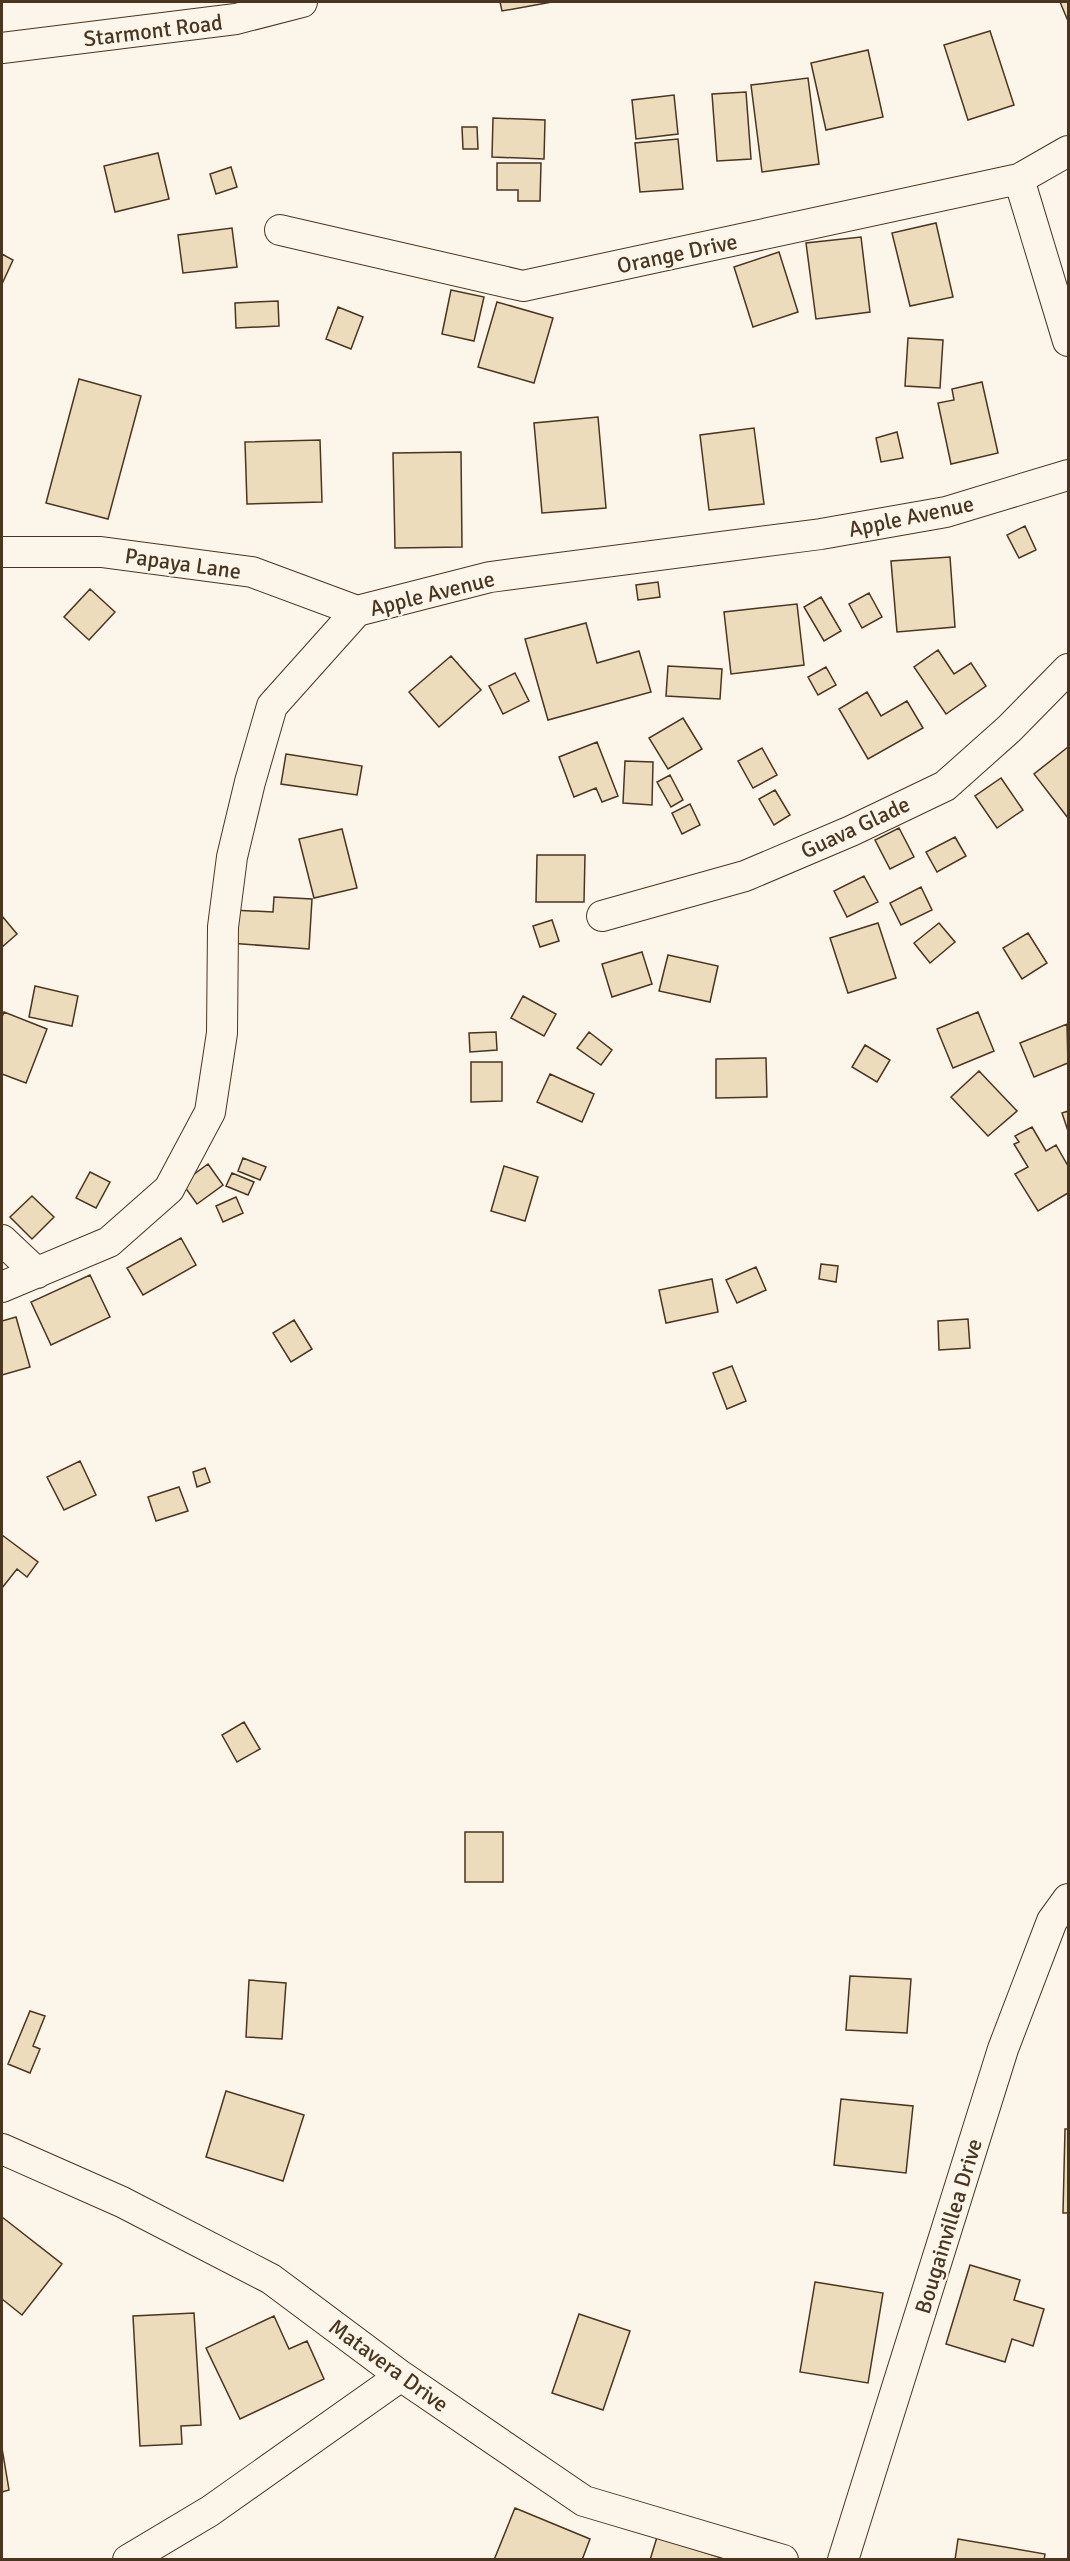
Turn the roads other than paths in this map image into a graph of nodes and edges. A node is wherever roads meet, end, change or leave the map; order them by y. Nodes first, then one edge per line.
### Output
1 (302, 2) edge
2 (2, 48) edge
3 (1068, 151) edge
4 (1019, 179) junction
5 (280, 230) dead end
6 (1068, 341) edge
7 (1068, 475) edge
8 (2, 552) edge
9 (357, 611) junction
10 (1068, 669) edge
11 (602, 916) dead end
12 (2, 1240) edge
13 (37, 1273) junction
14 (2, 1287) edge
15 (1068, 1899) edge
16 (2, 2149) edge
17 (401, 2376) junction
18 (128, 2559) edge
19 (783, 2559) edge
20 (843, 2559) edge

1 - 2 street, Starmont Road
3 - 4 street, Orange Drive
4 - 5 street, Orange Drive
4 - 6 street
7 - 9 street, Apple Avenue
8 - 9 street, Papaya Lane
9 - 13 street, Apple Avenue
10 - 11 street, Guava Glade
12 - 13 street
13 - 14 street, Apple Avenue
15 - 20 street, Bougainvillea Drive
16 - 17 street, Matavera Drive
17 - 18 street
17 - 19 street, Matavera Drive

